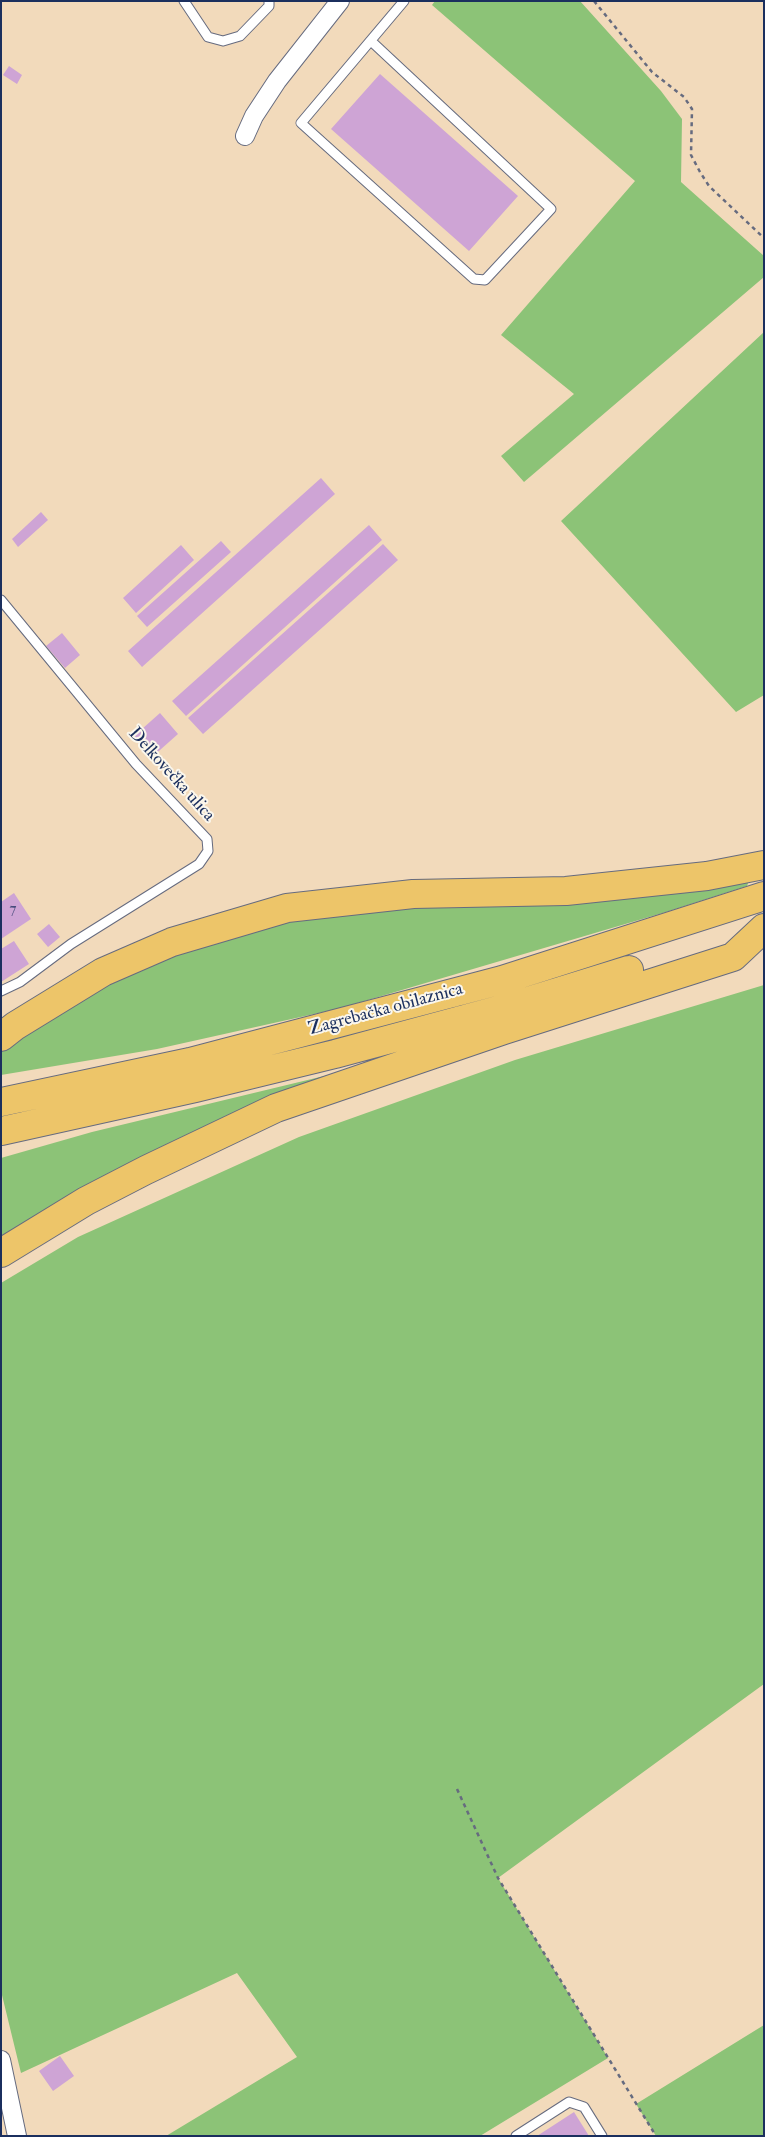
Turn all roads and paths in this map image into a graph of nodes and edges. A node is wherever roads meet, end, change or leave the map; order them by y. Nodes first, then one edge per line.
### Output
1 (184, 1) edge
2 (269, 1) edge
3 (340, 1) edge
4 (404, 1) edge
5 (594, 1) edge
6 (371, 41) junction
7 (245, 136) dead end
8 (764, 238) edge
9 (1, 600) edge
10 (764, 865) edge
11 (764, 896) edge
12 (764, 928) edge
13 (1, 991) edge
14 (1, 1037) edge
15 (1, 1086) edge
16 (43, 1093) junction
17 (1, 1102) edge
18 (1, 1131) edge
19 (1, 1253) edge
20 (457, 1789) dead end
21 (1, 2060) edge
22 (17, 2136) edge
23 (516, 2136) edge
24 (602, 2136) edge
25 (656, 2136) edge

1 - 2 lane
3 - 7 street
4 - 6 lane
5 - 8 path
6 - 6 lane
9 - 13 lane, Delkovečka ulica
10 - 14 highway
11 - 16 highway, Zagrebačka obilaznica
12 - 18 highway, Zagrebačka obilaznica
12 - 19 highway
15 - 16 highway
16 - 17 highway, Zagrebačka obilaznica
20 - 25 path
21 - 22 street
23 - 24 lane

